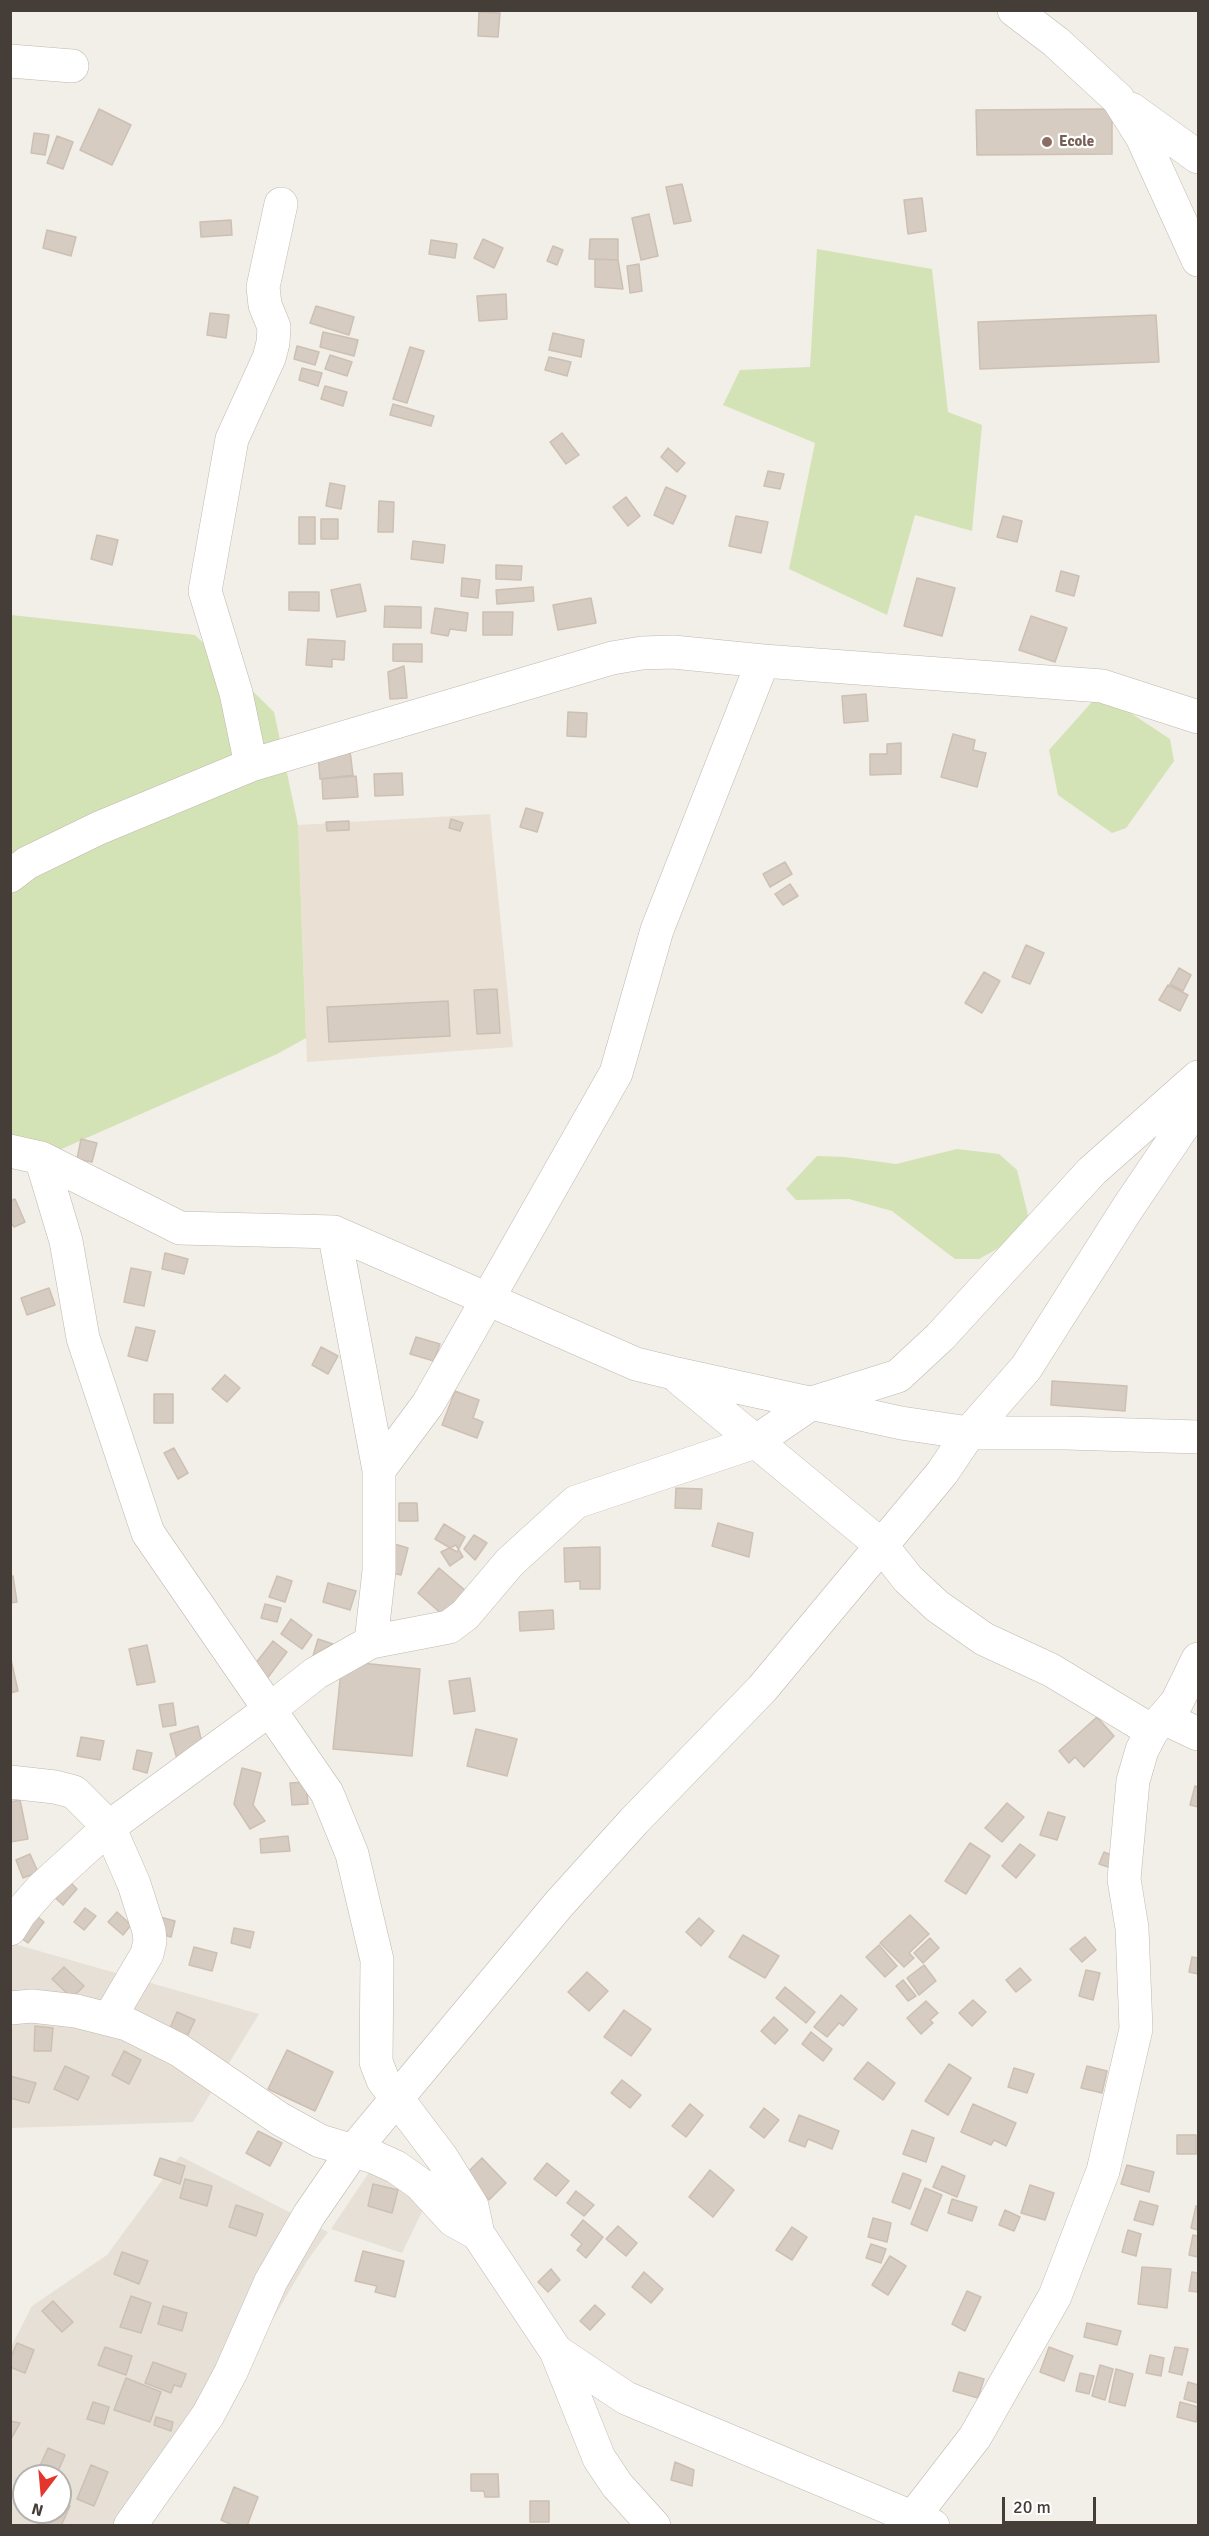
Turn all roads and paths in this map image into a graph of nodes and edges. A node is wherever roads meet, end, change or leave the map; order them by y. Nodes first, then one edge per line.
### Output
1 (1014, 10) edge
2 (10, 61) edge
3 (72, 66) dead end
4 (1118, 99) junction
5 (1198, 157) edge
6 (281, 204) dead end
7 (1198, 260) edge
8 (764, 661) junction
9 (1198, 717) edge
10 (251, 765) junction
11 (10, 876) edge
12 (1198, 1077) edge
13 (1198, 1104) edge
14 (26, 1154) edge
15 (334, 1232) junction
16 (487, 1300) junction
17 (673, 1373) junction
18 (812, 1403) junction
19 (969, 1433) junction
20 (1198, 1437) edge
21 (755, 1442) junction
22 (379, 1470) junction
23 (881, 1545) junction
24 (371, 1642) junction
25 (1198, 1659) edge
26 (269, 1710) junction
27 (1158, 1724) junction
28 (1198, 1734) edge
29 (10, 1782) edge
30 (109, 1827) junction
31 (10, 1929) edge
32 (10, 2008) edge
33 (109, 2019) junction
34 (396, 2097) junction
35 (353, 2151) junction
36 (478, 2234) junction
37 (556, 2351) junction
38 (916, 2522) edge
39 (130, 2526) edge
40 (654, 2526) edge

1 - 4 street
2 - 3 street
4 - 5 street
4 - 7 street
6 - 10 street
8 - 9 street
8 - 10 street
8 - 16 street
10 - 11 street
12 - 18 street
13 - 19 street
14 - 15 street
14 - 26 street
15 - 16 street
15 - 22 street
16 - 17 street
16 - 22 street
17 - 18 street
17 - 21 street
18 - 19 street
18 - 21 street
19 - 20 street
19 - 23 street
21 - 23 street
21 - 24 street
22 - 24 street
23 - 27 street
23 - 34 street
24 - 26 street
25 - 27 street
26 - 30 street
26 - 34 street
27 - 28 street
27 - 38 street
29 - 30 street
30 - 31 street
30 - 33 street
32 - 33 street
33 - 35 street
34 - 35 street
34 - 36 street
35 - 36 street
35 - 39 street
36 - 37 street
37 - 38 street
37 - 40 street

